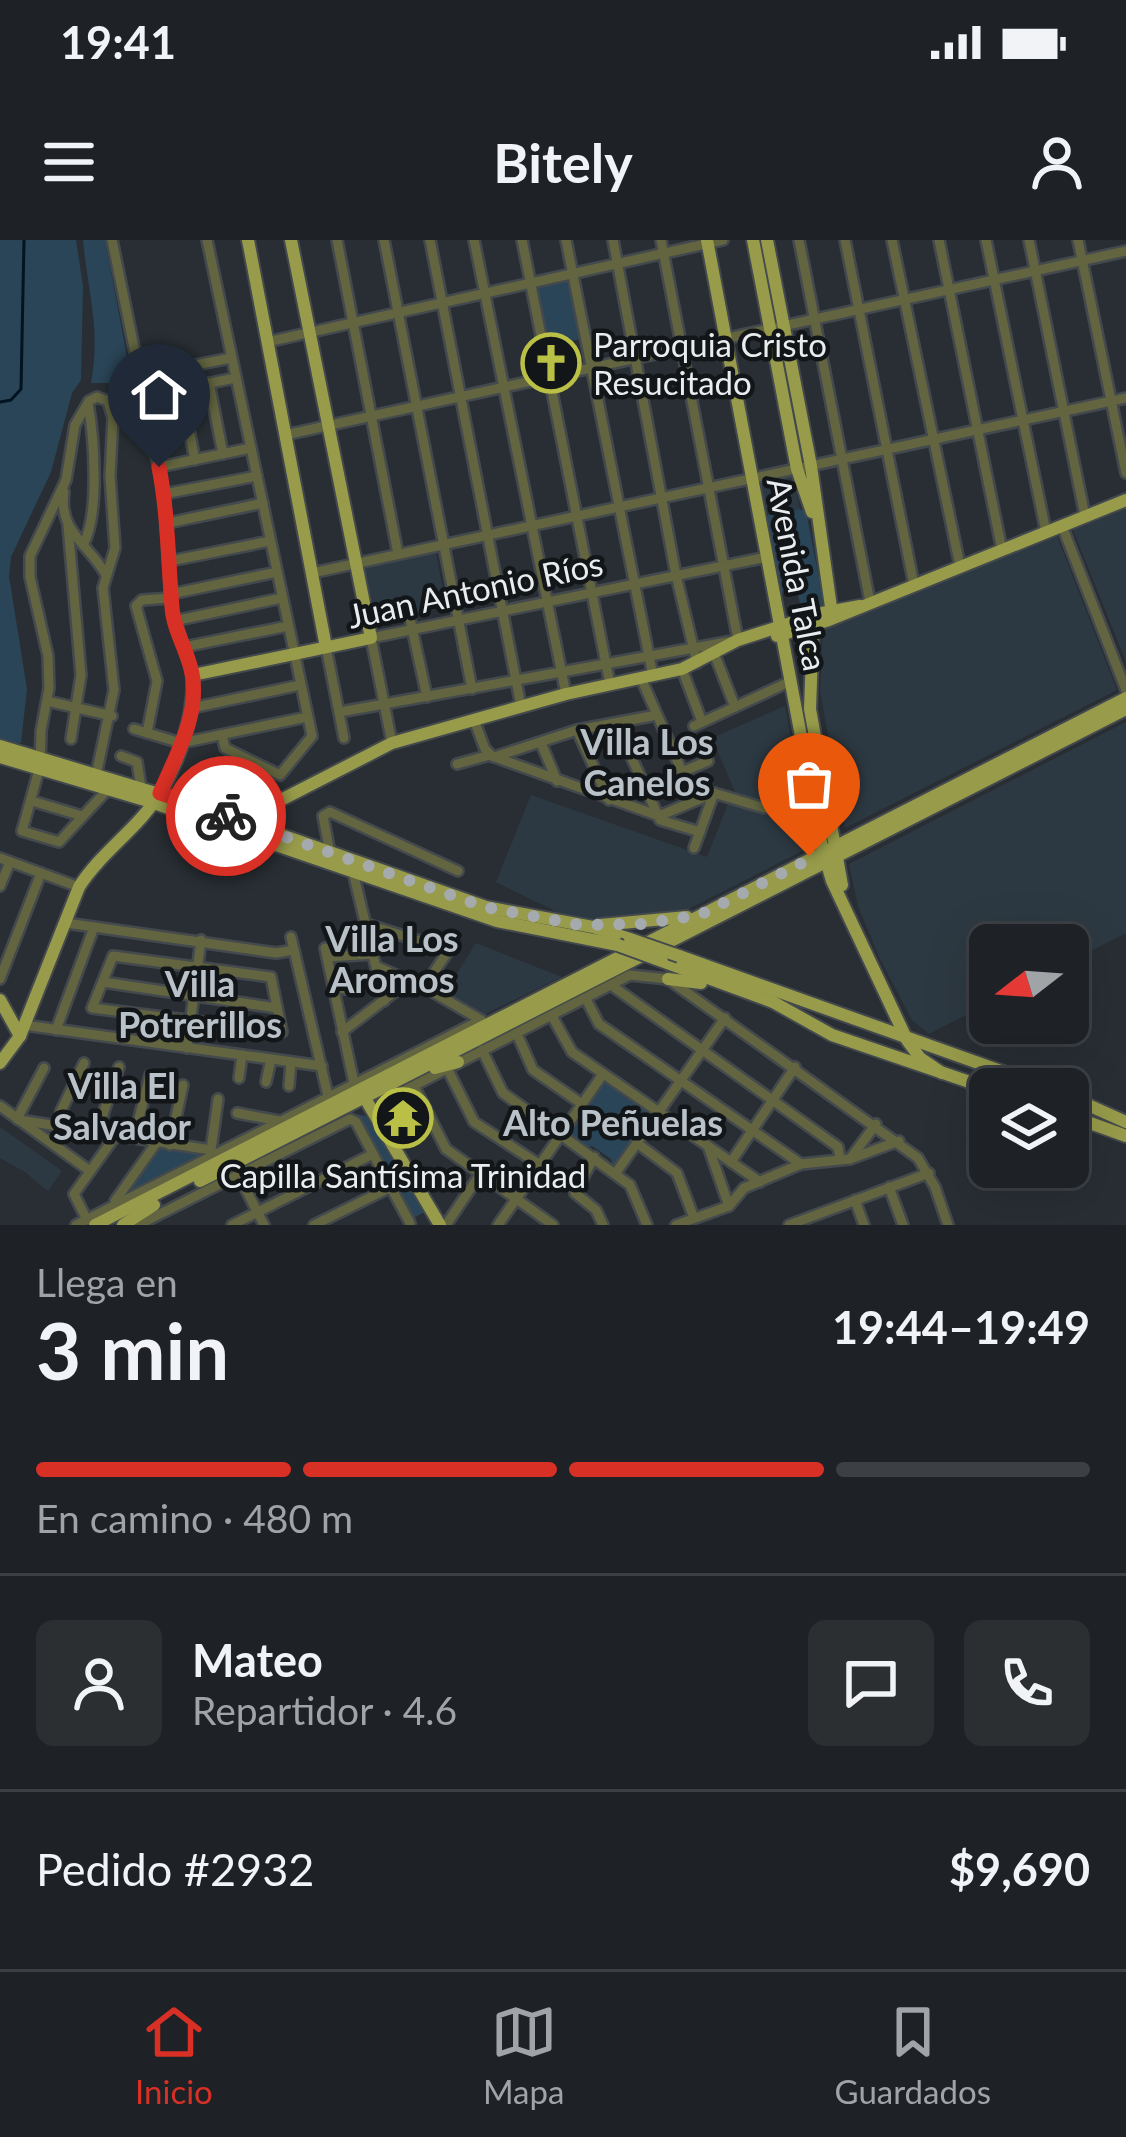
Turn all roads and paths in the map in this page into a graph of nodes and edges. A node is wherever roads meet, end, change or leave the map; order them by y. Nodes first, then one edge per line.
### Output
1 (112, 240) edge
2 (208, 240) edge
3 (248, 240) edge
4 (291, 240) edge
5 (337, 240) edge
6 (384, 240) edge
7 (430, 240) edge
8 (474, 240) edge
9 (522, 240) edge
10 (566, 240) edge
11 (614, 240) edge
12 (661, 240) edge
13 (723, 240) edge
14 (753, 240) edge
15 (766, 240) edge
16 (799, 240) edge
17 (845, 240) edge
18 (892, 240) edge
19 (939, 240) edge
20 (986, 240) edge
21 (1029, 240) edge
22 (1078, 240) edge
23 (1124, 240) edge
24 (707, 242) edge
25 (1126, 252) edge
26 (663, 254) junction
27 (1082, 261) junction
28 (618, 263) junction
29 (1035, 271) junction
30 (572, 274) junction
31 (994, 280) junction
32 (531, 283) junction
33 (949, 290) junction
34 (483, 294) junction
35 (904, 300) junction
36 (442, 303) junction
37 (859, 310) junction
38 (398, 313) junction
39 (814, 319) junction
40 (353, 323) junction
41 (777, 327) junction
42 (310, 333) junction
43 (726, 339) junction
44 (267, 342) junction
45 (682, 348) junction
46 (231, 358) junction
47 (634, 359) junction
48 (590, 368) junction
49 (139, 376) junction
50 (549, 377) junction
51 (235, 378) junction
52 (209, 383) junction
53 (501, 388) junction
54 (181, 389) junction
55 (142, 397) junction
56 (461, 397) junction
57 (1126, 398) edge
58 (1111, 401) junction
59 (88, 403) junction
60 (417, 406) junction
61 (1064, 411) junction
62 (371, 416) junction
63 (1023, 420) junction
64 (328, 426) junction
65 (978, 430) junction
66 (285, 435) junction
67 (933, 440) junction
68 (251, 448) junction
69 (887, 450) junction
70 (223, 454) junction
71 (842, 459) junction
72 (195, 460) junction
73 (159, 467) junction
74 (804, 468) junction
75 (1126, 472) edge
76 (257, 476) junction
77 (752, 478) junction
78 (709, 488) junction
79 (164, 494) junction
80 (661, 497) junction
81 (1126, 500) edge
82 (262, 503) junction
83 (616, 507) junction
84 (57, 509) junction
85 (576, 515) junction
86 (1085, 516) junction
87 (168, 523) junction
88 (530, 524) junction
89 (68, 526) junction
90 (1062, 526) junction
91 (1046, 532) junction
92 (488, 534) junction
93 (270, 542) junction
94 (444, 544) junction
95 (83, 545) junction
96 (1002, 550) junction
97 (398, 554) junction
98 (767, 557) junction
99 (170, 561) junction
100 (356, 563) junction
101 (724, 566) junction
102 (960, 566) junction
103 (277, 572) junction
104 (312, 573) junction
105 (106, 575) junction
106 (676, 575) junction
107 (633, 584) junction
108 (914, 585) junction
109 (592, 592) junction
110 (171, 596) junction
111 (282, 598) junction
112 (544, 602) junction
113 (865, 604) junction
114 (502, 611) junction
115 (828, 614) junction
116 (174, 620) junction
117 (458, 620) junction
118 (411, 624) junction
119 (288, 626) junction
120 (813, 626) junction
121 (781, 632) junction
122 (370, 638) junction
123 (742, 639) junction
124 (692, 646) junction
125 (184, 647) junction
126 (326, 647) junction
127 (714, 653) junction
128 (294, 654) junction
129 (648, 654) junction
130 (605, 662) junction
131 (697, 663) junction
132 (682, 669) junction
133 (559, 671) junction
134 (193, 675) junction
135 (790, 675) junction
136 (647, 677) junction
137 (808, 677) junction
138 (516, 680) junction
139 (610, 684) junction
140 (300, 685) junction
141 (472, 688) junction
142 (566, 694) junction
143 (1126, 694) edge
144 (427, 698) junction
145 (47, 701) junction
146 (385, 706) junction
147 (521, 706) junction
148 (735, 707) junction
149 (78, 708) junction
150 (192, 708) junction
151 (1126, 709) edge
152 (340, 712) junction
153 (657, 715) junction
154 (112, 716) junction
155 (307, 717) junction
156 (474, 720) junction
157 (616, 723) junction
158 (134, 729) dead end
159 (577, 730) junction
160 (147, 733) junction
161 (222, 735) junction
162 (344, 737) dead end
163 (71, 739) dead end
164 (541, 742) junction
165 (182, 743) junction
166 (392, 743) junction
167 (0, 746) edge
168 (24, 756) junction
169 (121, 756) dead end
170 (492, 756) junction
171 (0, 758) edge
172 (41, 761) junction
173 (708, 761) dead end
174 (458, 764) dead end
175 (820, 771) junction
176 (682, 772) junction
177 (95, 778) junction
178 (557, 781) junction
179 (810, 784) junction
180 (141, 787) junction
181 (110, 788) junction
182 (714, 793) junction
183 (156, 798) junction
184 (694, 799) junction
185 (609, 800) junction
186 (32, 801) junction
187 (82, 816) junction
188 (658, 816) junction
189 (240, 821) junction
190 (823, 823) junction
191 (700, 832) junction
192 (860, 833) junction
193 (694, 848) dead end
194 (330, 854) junction
195 (5, 860) edge
196 (833, 861) junction
197 (806, 867) junction
198 (458, 871) dead end
199 (353, 872) junction
200 (41, 874) junction
201 (0, 886) edge
202 (79, 887) junction
203 (700, 915) junction
204 (66, 923) junction
205 (366, 924) junction
206 (580, 925) junction
207 (94, 927) junction
208 (291, 937) dead end
209 (201, 940) junction
210 (624, 942) junction
211 (294, 950) junction
212 (374, 954) junction
213 (377, 967) junction
214 (197, 969) junction
215 (630, 975) joint
216 (0, 979) edge
217 (668, 979) junction
218 (380, 980) junction
219 (409, 980) junction
220 (609, 980) junction
221 (103, 982) junction
222 (333, 986) junction
223 (424, 987) junction
224 (194, 996) junction
225 (586, 999) junction
226 (0, 1000) edge
227 (384, 1001) junction
228 (277, 1008) junction
229 (794, 1013) junction
230 (894, 1015) junction
231 (553, 1016) junction
232 (725, 1018) junction
233 (482, 1022) junction
234 (190, 1023) junction
235 (878, 1029) junction
236 (56, 1030) junction
237 (22, 1031) junction
238 (342, 1032) junction
239 (517, 1034) junction
240 (907, 1040) junction
241 (466, 1046) junction
242 (187, 1048) junction
243 (704, 1048) junction
244 (482, 1050) junction
245 (939, 1051) junction
246 (216, 1052) junction
247 (242, 1055) junction
248 (1, 1060) edge
249 (271, 1060) junction
250 (291, 1062) junction
251 (84, 1063) dead end
252 (453, 1065) junction
253 (118, 1066) dead end
254 (214, 1066) dead end
255 (322, 1066) junction
256 (795, 1066) junction
257 (44, 1068) dead end
258 (989, 1068) edge
259 (942, 1073) junction
260 (603, 1074) junction
261 (150, 1075) dead end
262 (239, 1078) dead end
263 (415, 1079) junction
264 (681, 1081) junction
265 (266, 1082) dead end
266 (969, 1083) edge
267 (184, 1085) dead end
268 (289, 1086) dead end
269 (359, 1090) junction
270 (328, 1096) junction
271 (772, 1098) junction
272 (218, 1099) dead end
273 (382, 1102) dead end
274 (582, 1104) junction
275 (1089, 1105) edge
276 (0, 1106) edge
277 (237, 1113) dead end
278 (658, 1113) junction
279 (18, 1119) junction
280 (280, 1121) junction
281 (1126, 1122) edge
282 (1089, 1123) edge
283 (876, 1124) junction
284 (59, 1126) junction
285 (752, 1130) junction
286 (97, 1132) junction
287 (561, 1134) junction
288 (116, 1135) junction
289 (1126, 1136) edge
290 (134, 1138) junction
291 (899, 1141) junction
292 (157, 1142) junction
293 (637, 1143) junction
294 (170, 1145) junction
295 (708, 1146) junction
296 (210, 1154) junction
297 (373, 1154) junction
298 (595, 1157) junction
299 (845, 1159) junction
300 (731, 1162) junction
301 (801, 1164) junction
302 (540, 1165) junction
303 (90, 1171) junction
304 (481, 1173) junction
305 (928, 1173) junction
306 (615, 1174) junction
307 (239, 1177) junction
308 (760, 1182) junction
309 (391, 1187) junction
310 (889, 1187) junction
311 (517, 1199) junction
312 (855, 1200) junction
313 (154, 1204) junction
314 (729, 1206) junction
315 (110, 1208) junction
316 (257, 1212) junction
317 (694, 1218) junction
318 (821, 1219) edge
319 (440, 1220) edge
320 (86, 1223) edge
321 (408, 1224) edge
322 (113, 1225) edge
323 (123, 1225) edge
324 (138, 1225) edge
325 (232, 1225) edge
326 (263, 1225) edge
327 (314, 1225) edge
328 (498, 1225) edge
329 (553, 1225) edge
330 (603, 1225) edge
331 (647, 1225) edge
332 (676, 1225) edge
333 (789, 1225) edge
334 (864, 1225) edge
335 (903, 1225) edge
336 (948, 1225) edge

1 - 49 street
2 - 46 street
3 - 44 main road
4 - 42 main road
5 - 40 street
6 - 38 street
7 - 36 street
8 - 34 street
9 - 32 street
10 - 30 street
11 - 28 street
12 - 26 street
13 - 24 street
14 - 41 main road
15 - 41 main road
16 - 39 street
17 - 37 street
18 - 35 street
19 - 33 street
20 - 31 street
21 - 29 street
22 - 27 street
23 - 25 street
24 - 26 street
24 - 43 main road, Avenida Talca
25 - 27 street
26 - 28 street
26 - 45 street
27 - 29 street
27 - 58 street
28 - 30 street
28 - 47 street
29 - 31 street
29 - 61 street
30 - 32 street
30 - 48 street
31 - 33 street
31 - 63 street
32 - 34 street
32 - 50 street
33 - 35 street
33 - 65 street
34 - 36 street
34 - 53 street
35 - 37 street
35 - 67 street
36 - 38 street
36 - 56 street
37 - 39 street
37 - 69 street
38 - 40 street
38 - 60 street
39 - 41 street
39 - 71 street
40 - 42 street
40 - 62 street
41 - 43 street
41 - 74 main road
42 - 44 street
42 - 64 main road
43 - 45 street
43 - 77 main road, Avenida Talca
44 - 66 main road
45 - 47 street
45 - 78 street
46 - 49 street
46 - 51 street
47 - 48 street
47 - 80 street
48 - 50 street
48 - 83 street
49 - 55 street
50 - 53 street
50 - 85 street
51 - 52 street
51 - 68 street
52 - 54 street
52 - 70 street
53 - 56 street
53 - 88 street
54 - 55 street
54 - 72 street
55 - 73 street
56 - 60 street
56 - 92 street
57 - 58 street
58 - 61 street
58 - 75 street
59 - 84 street
59 - 95 street
59 - 105 street
60 - 62 street
60 - 94 street
61 - 63 street
61 - 86 street
62 - 64 street
62 - 97 street
63 - 65 street
63 - 91 street
64 - 66 street
64 - 100 main road
65 - 67 street
65 - 96 street
66 - 104 main road
67 - 69 street
67 - 102 street
68 - 70 street
68 - 76 street
69 - 71 street
69 - 108 street
70 - 72 street
71 - 74 street
71 - 113 street
72 - 73 street
73 - 79 street
74 - 77 street
74 - 115 main road
76 - 79 street
76 - 82 street
77 - 78 street
77 - 98 main road, Avenida Talca
78 - 80 street
78 - 101 street
79 - 87 street
80 - 83 street
80 - 106 street
81 - 86 main road
82 - 87 street
82 - 93 street
83 - 85 street
83 - 107 street
84 - 89 street
84 - 145 street
85 - 88 street
85 - 109 street
86 - 90 main road
87 - 99 street
88 - 92 street
88 - 112 street
89 - 95 street
89 - 149 street
90 - 91 main road
90 - 143 street
91 - 96 main road
92 - 94 street
92 - 114 street
93 - 99 street
93 - 103 street
94 - 97 street
94 - 117 street
95 - 105 street
96 - 102 main road
97 - 100 street
98 - 101 street, Juan Antonio Ríos
98 - 121 main road, Avenida Talca
99 - 110 street
100 - 104 street
100 - 122 main road
101 - 106 street, Juan Antonio Ríos
101 - 123 street
102 - 108 main road
103 - 110 street
103 - 111 street
104 - 126 main road
105 - 154 street
106 - 107 street, Juan Antonio Ríos
106 - 124 street
107 - 109 street, Juan Antonio Ríos
107 - 129 street
108 - 113 main road
109 - 112 street, Juan Antonio Ríos
109 - 130 street
110 - 116 street
110 - 160 street
111 - 116 street
111 - 119 street
112 - 114 street, Juan Antonio Ríos
112 - 133 street
113 - 115 main road
114 - 117 street, Juan Antonio Ríos
114 - 138 street
115 - 120 main road
115 - 121 main road
116 - 125 street
117 - 118 street, Juan Antonio Ríos
117 - 141 street
118 - 122 street, Juan Antonio Ríos
118 - 144 street
119 - 125 street
119 - 128 street
120 - 121 main road
120 - 137 main road, Avenida Talca
121 - 123 main road
121 - 135 main road, Avenida Talca
122 - 126 main road, Juan Antonio Ríos
122 - 146 street
123 - 124 street
123 - 127 main road
124 - 129 street
124 - 131 street
125 - 134 street
126 - 128 main road, Juan Antonio Ríos
126 - 152 street
127 - 131 main road
127 - 148 street
128 - 134 main road, Juan Antonio Ríos
128 - 140 street
129 - 130 street
129 - 136 street
130 - 133 street
130 - 139 street
131 - 132 main road
132 - 136 main road
132 - 148 street
133 - 138 street
133 - 142 street
134 - 150 main road
135 - 137 main road
135 - 148 street
135 - 179 main road, Avenida Talca
136 - 139 main road
136 - 153 street
137 - 175 main road, Avenida Talca
138 - 141 street
138 - 147 street
139 - 142 main road
140 - 150 street
140 - 155 street
141 - 144 street
142 - 147 main road
143 - 192 main road
144 - 146 street
145 - 149 street
145 - 172 street
146 - 152 street
146 - 166 street
147 - 156 main road
149 - 154 street
149 - 163 street
150 - 165 main road
151 - 196 main road
152 - 162 street
153 - 157 street
153 - 176 street
154 - 177 street
155 - 161 street
155 - 161 street
156 - 166 main road
156 - 170 street
157 - 159 street
157 - 188 street
158 - 160 street
159 - 164 street
159 - 185 street
160 - 165 street
161 - 165 street
164 - 170 street
164 - 178 street
165 - 183 main road
166 - 189 main road
167 - 168 main road
168 - 171 main road
168 - 172 main road
169 - 180 street
170 - 174 street
170 - 178 street
172 - 177 main road
172 - 186 street
173 - 176 street
175 - 179 main road
175 - 190 main road, Avenida Talca
176 - 184 street
177 - 180 main road
177 - 181 main road
178 - 185 street
179 - 182 street
179 - 190 main road, Avenida Talca
180 - 183 main road
181 - 183 main road
181 - 187 street
182 - 184 street
182 - 191 street
183 - 189 main road
183 - 199 main road
183 - 202 main road
184 - 188 street
185 - 188 street
186 - 187 street
186 - 187 street
188 - 191 street
189 - 194 main road
190 - 192 main road
190 - 196 main road, Avenida Talca
190 - 197 main road
191 - 193 street
192 - 196 main road
194 - 198 street
194 - 206 main road
195 - 200 street
195 - 201 street
196 - 197 main road
196 - 197 main road
196 - 230 main road, Avenida Talca
197 - 203 main road
197 - 220 main road
199 - 205 street
199 - 210 main road
200 - 202 street
200 - 216 street
202 - 204 main road
203 - 206 main road
203 - 233 main road
204 - 207 street
204 - 237 main road
205 - 212 street
205 - 223 street
206 - 210 main road
207 - 209 street
207 - 236 street
208 - 211 street
209 - 211 street
209 - 214 street
210 - 229 main road, bridge
210 - 235 main road, bridge
211 - 255 street
212 - 213 street
212 - 222 street
213 - 218 street
213 - 219 street
214 - 221 street
214 - 224 street
214 - 228 street
215 - 217 street
215 - 220 main road
217 - 229 main road
217 - 232 street
218 - 222 street
218 - 227 street
219 - 223 street
219 - 227 street
220 - 225 street
220 - 241 main road
220 - 243 street
221 - 224 street
221 - 234 street
222 - 238 street
223 - 233 street
224 - 228 street
224 - 234 street
225 - 231 street
225 - 264 street
226 - 237 main road
227 - 238 street
228 - 234 street
229 - 259 main road
230 - 235 main road
230 - 240 main road, Avenida Talca
230 - 245 main road
231 - 239 street
231 - 260 street
232 - 243 street
232 - 256 street
233 - 241 main road
233 - 269 main road
234 - 242 street
235 - 240 main road
236 - 237 street
236 - 242 street
237 - 248 main road
238 - 269 street
239 - 244 street
239 - 274 street
240 - 245 main road
240 - 259 main road
241 - 263 main road
242 - 246 street
243 - 264 street
243 - 271 street
244 - 252 street
244 - 287 street
245 - 258 main road
246 - 247 street
246 - 254 street
247 - 249 street
247 - 262 street
249 - 250 street
249 - 265 street
250 - 255 street
250 - 268 street
251 - 284 street
252 - 263 main road
252 - 302 street
253 - 286 street
255 - 270 street
256 - 271 street
256 - 283 street
257 - 279 street
259 - 266 main road
260 - 274 street
260 - 278 street
261 - 290 street
263 - 269 main road
263 - 273 street
263 - 304 street
264 - 278 street
264 - 285 street
267 - 294 street
269 - 270 street
269 - 313 main road
269 - 319 main road
269 - 320 main road
270 - 280 street
271 - 285 street
271 - 299 street
272 - 296 street
274 - 287 street
275 - 281 main road
276 - 279 street
277 - 280 street
278 - 293 street
278 - 295 street
279 - 284 street
279 - 303 street
280 - 296 street
282 - 289 main road
283 - 291 street
283 - 299 street
284 - 286 street
285 - 300 street
285 - 301 street
286 - 288 street
287 - 298 street
287 - 302 street
288 - 290 street
288 - 303 street
290 - 292 street
291 - 299 street
291 - 305 street
292 - 294 street
292 - 315 street
293 - 306 street
293 - 317 street
294 - 296 street
295 - 300 street
295 - 314 street
296 - 315 street
297 - 307 street
297 - 309 street
297 - 316 street
298 - 306 street
298 - 330 street
299 - 301 street
300 - 308 street
301 - 308 street
302 - 311 street
303 - 320 street
304 - 311 street
304 - 319 street
305 - 310 street
305 - 336 street
306 - 331 street
307 - 316 street
307 - 324 street
308 - 314 street
309 - 321 street
309 - 327 street
310 - 312 street
310 - 335 street
311 - 328 street
311 - 329 street
312 - 318 street
312 - 334 street
313 - 322 main road
313 - 323 main road
314 - 317 street
315 - 320 street
316 - 325 street
316 - 326 street
317 - 332 street
318 - 333 street
319 - 321 street

